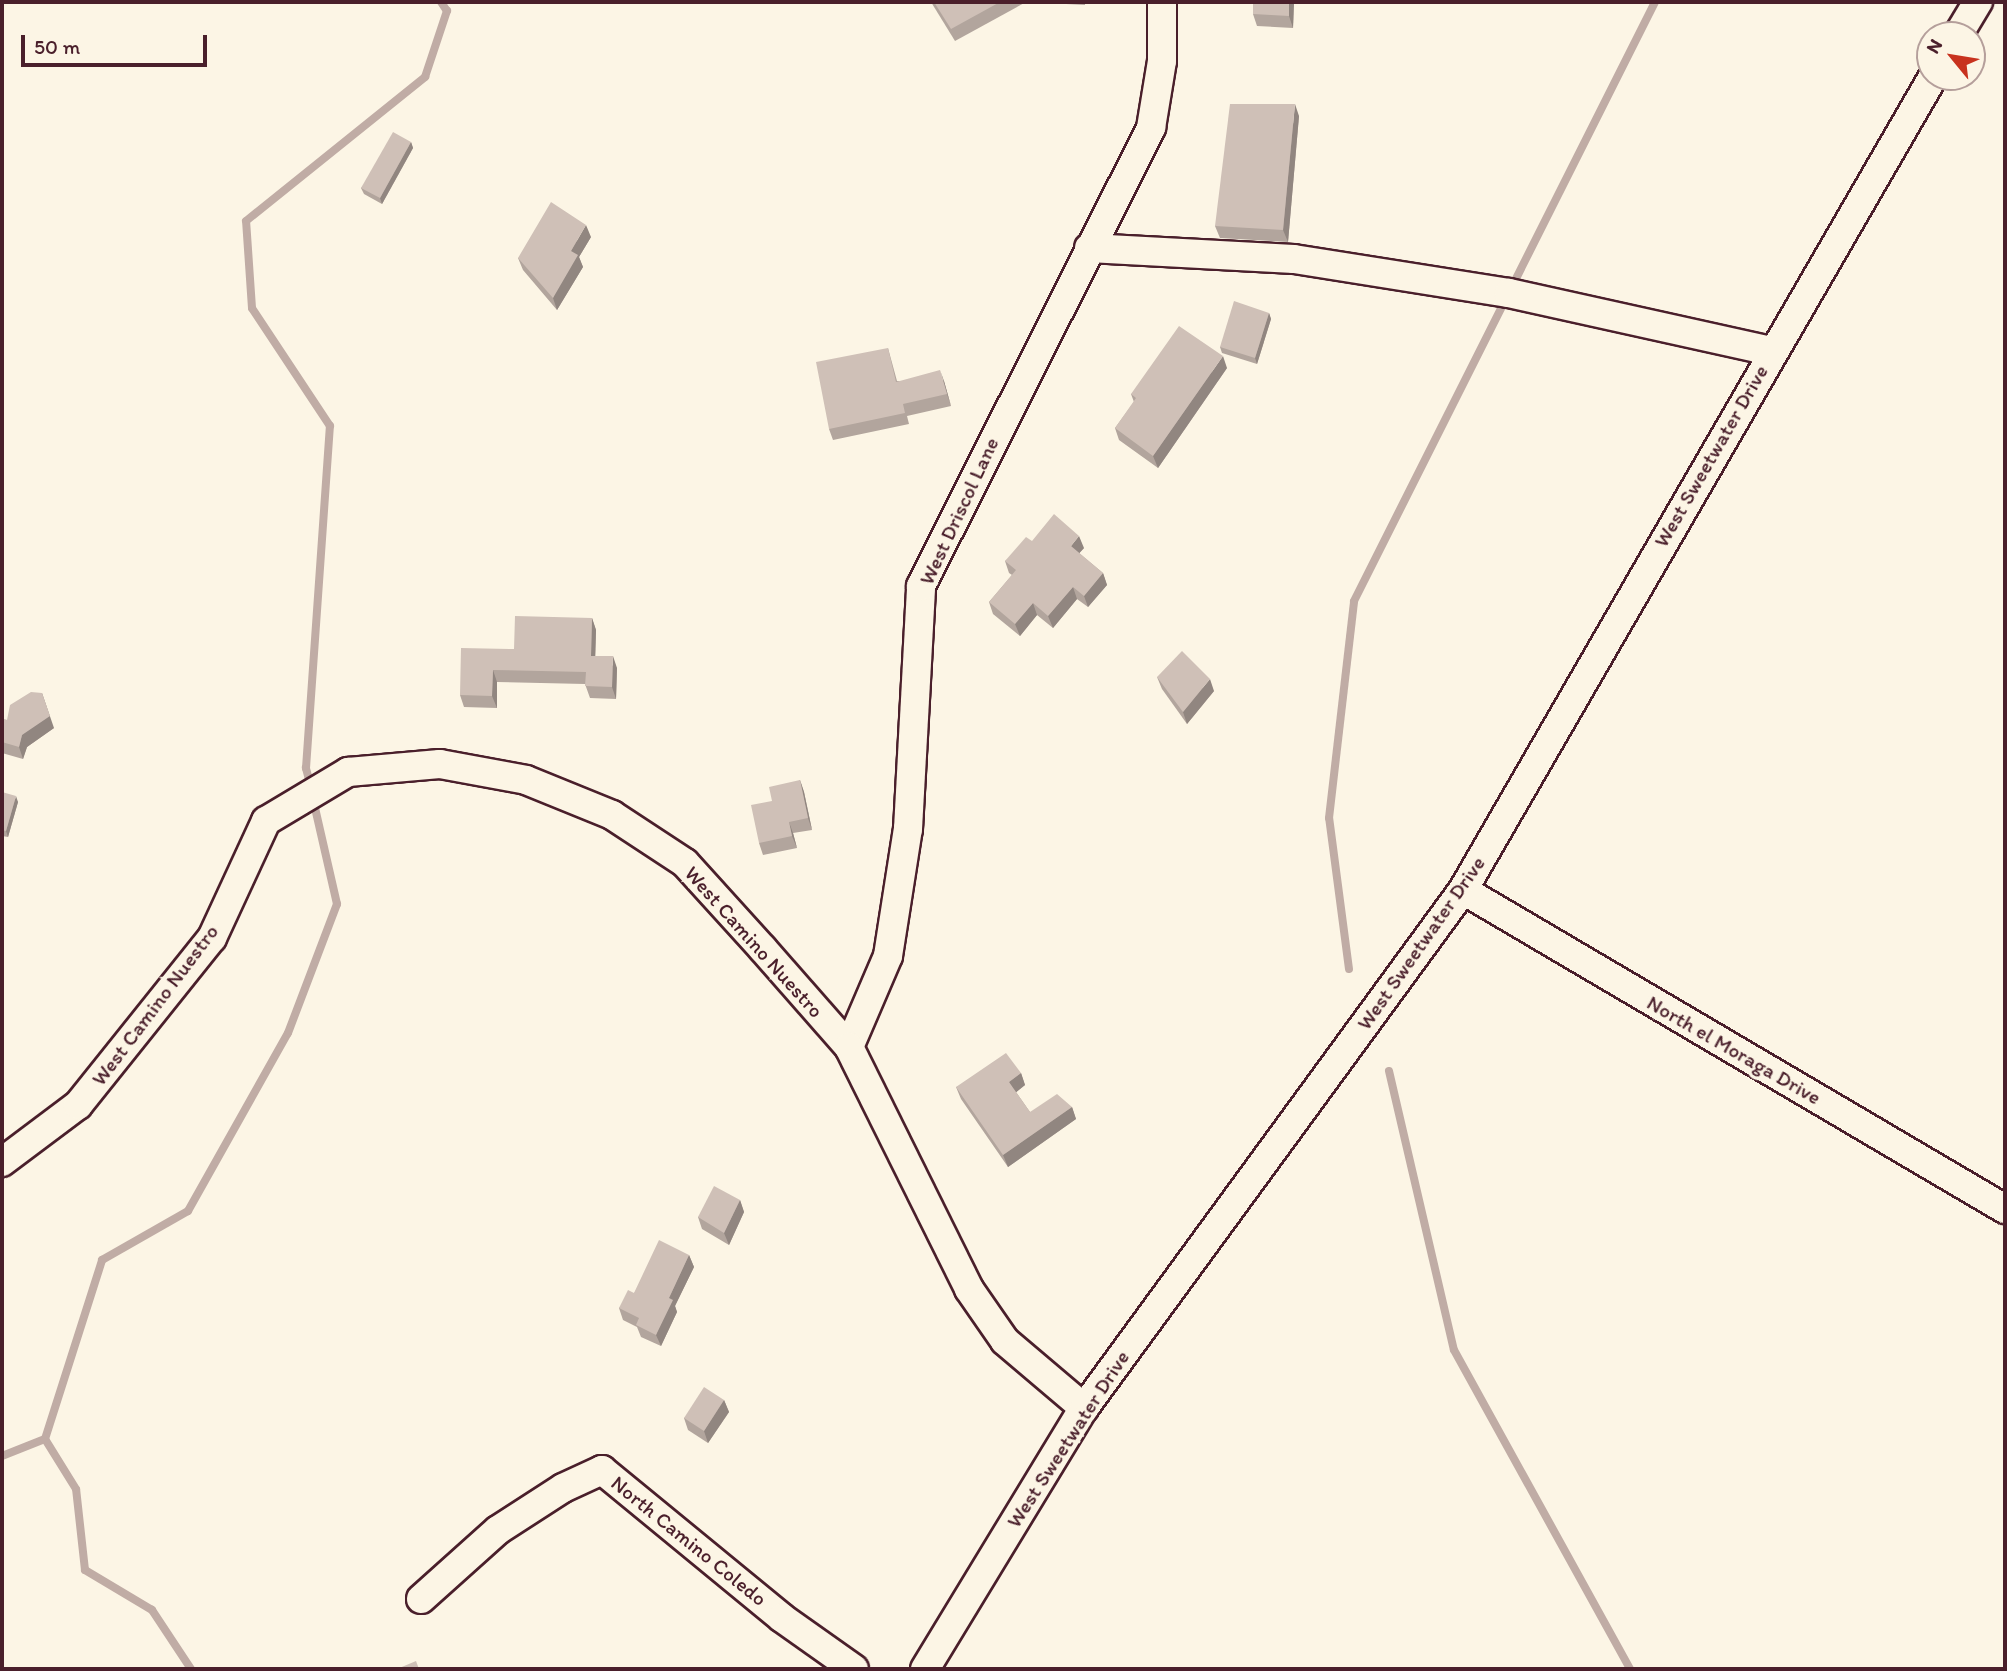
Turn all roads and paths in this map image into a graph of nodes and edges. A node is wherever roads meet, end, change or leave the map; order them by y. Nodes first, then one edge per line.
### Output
1 (1162, 2) edge
2 (1978, 2) edge
3 (1966, 21) edge
4 (1925, 91) edge
5 (1089, 248) junction
6 (1771, 351) junction
7 (1463, 890) junction
8 (849, 1047) junction
9 (2, 1162) edge
10 (2005, 1209) edge
11 (1084, 1408) junction
12 (421, 1599) dead end
13 (854, 1669) edge
14 (925, 1669) edge

1 - 5 street, West Driscol Lane
2 - 3 street
4 - 6 street, West Sweetwater Drive
5 - 6 street
5 - 8 street, West Driscol Lane
6 - 7 street, West Sweetwater Drive
7 - 10 street, North el Moraga Drive
7 - 11 street, West Sweetwater Drive
8 - 9 street, West Camino Nuestro
8 - 11 street, West Camino Nuestro
11 - 14 street, West Sweetwater Drive
12 - 13 street, North Camino Coledo

